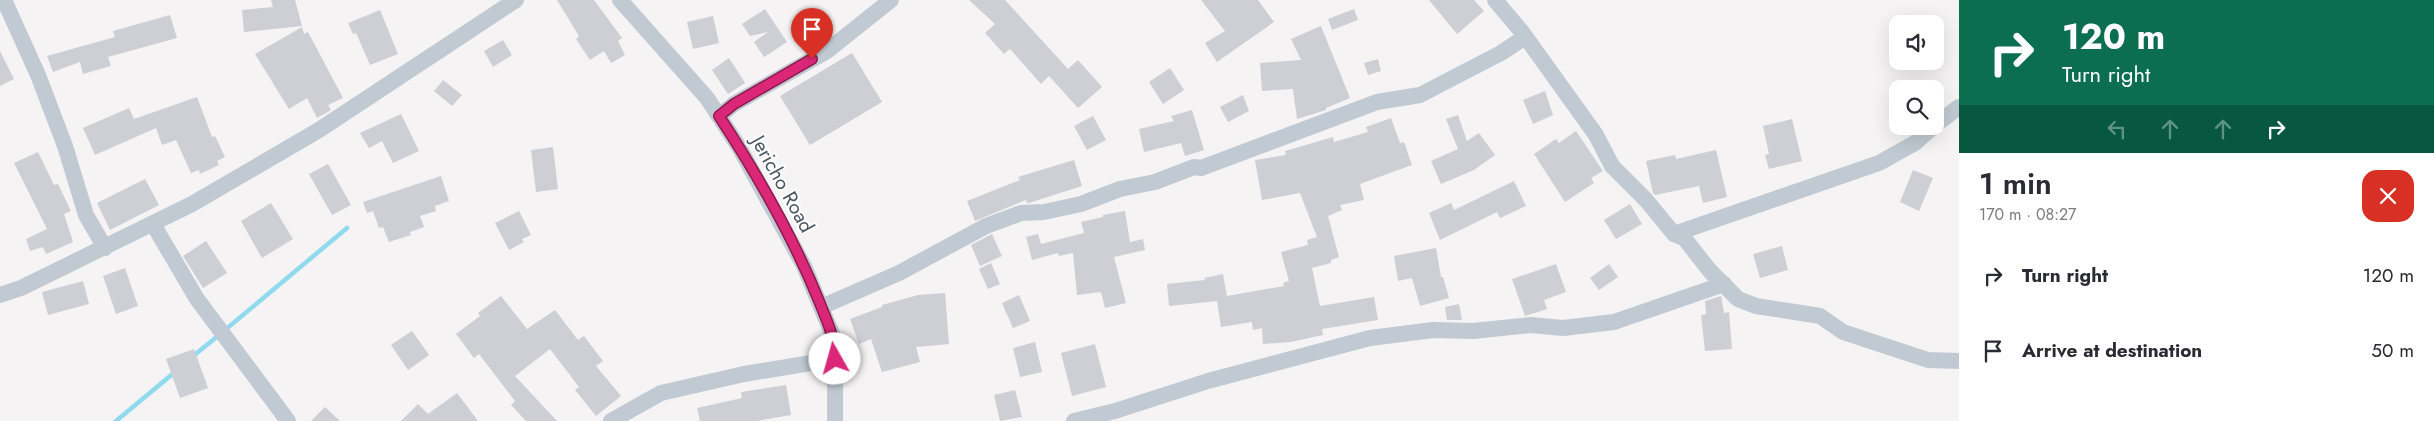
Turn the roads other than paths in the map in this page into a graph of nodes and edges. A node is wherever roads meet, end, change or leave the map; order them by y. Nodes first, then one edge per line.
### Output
1 (4, 0) edge
2 (516, 0) edge
3 (620, 0) edge
4 (890, 0) edge
5 (1494, 0) edge
6 (1525, 37) junction
7 (1959, 107) edge
8 (719, 116) junction
9 (1944, 118) edge
10 (1924, 135) edge
11 (153, 224) junction
12 (1674, 234) junction
13 (105, 248) junction
14 (1724, 284) junction
15 (0, 296) edge
16 (821, 307) junction
17 (835, 359) junction
18 (1959, 361) edge
19 (288, 421) edge
20 (611, 421) edge
21 (835, 421) edge
22 (1074, 421) edge

1 - 13 street
2 - 11 street
3 - 8 street, Jericho Road
4 - 8 street
5 - 6 street
6 - 12 street
6 - 16 street
7 - 9 street
8 - 16 street, Jericho Road
10 - 12 street
11 - 13 street
11 - 19 street
12 - 14 street
13 - 15 street
14 - 18 street
14 - 22 street
16 - 17 street, Jericho Road
17 - 20 street
17 - 21 street, Jericho Road

